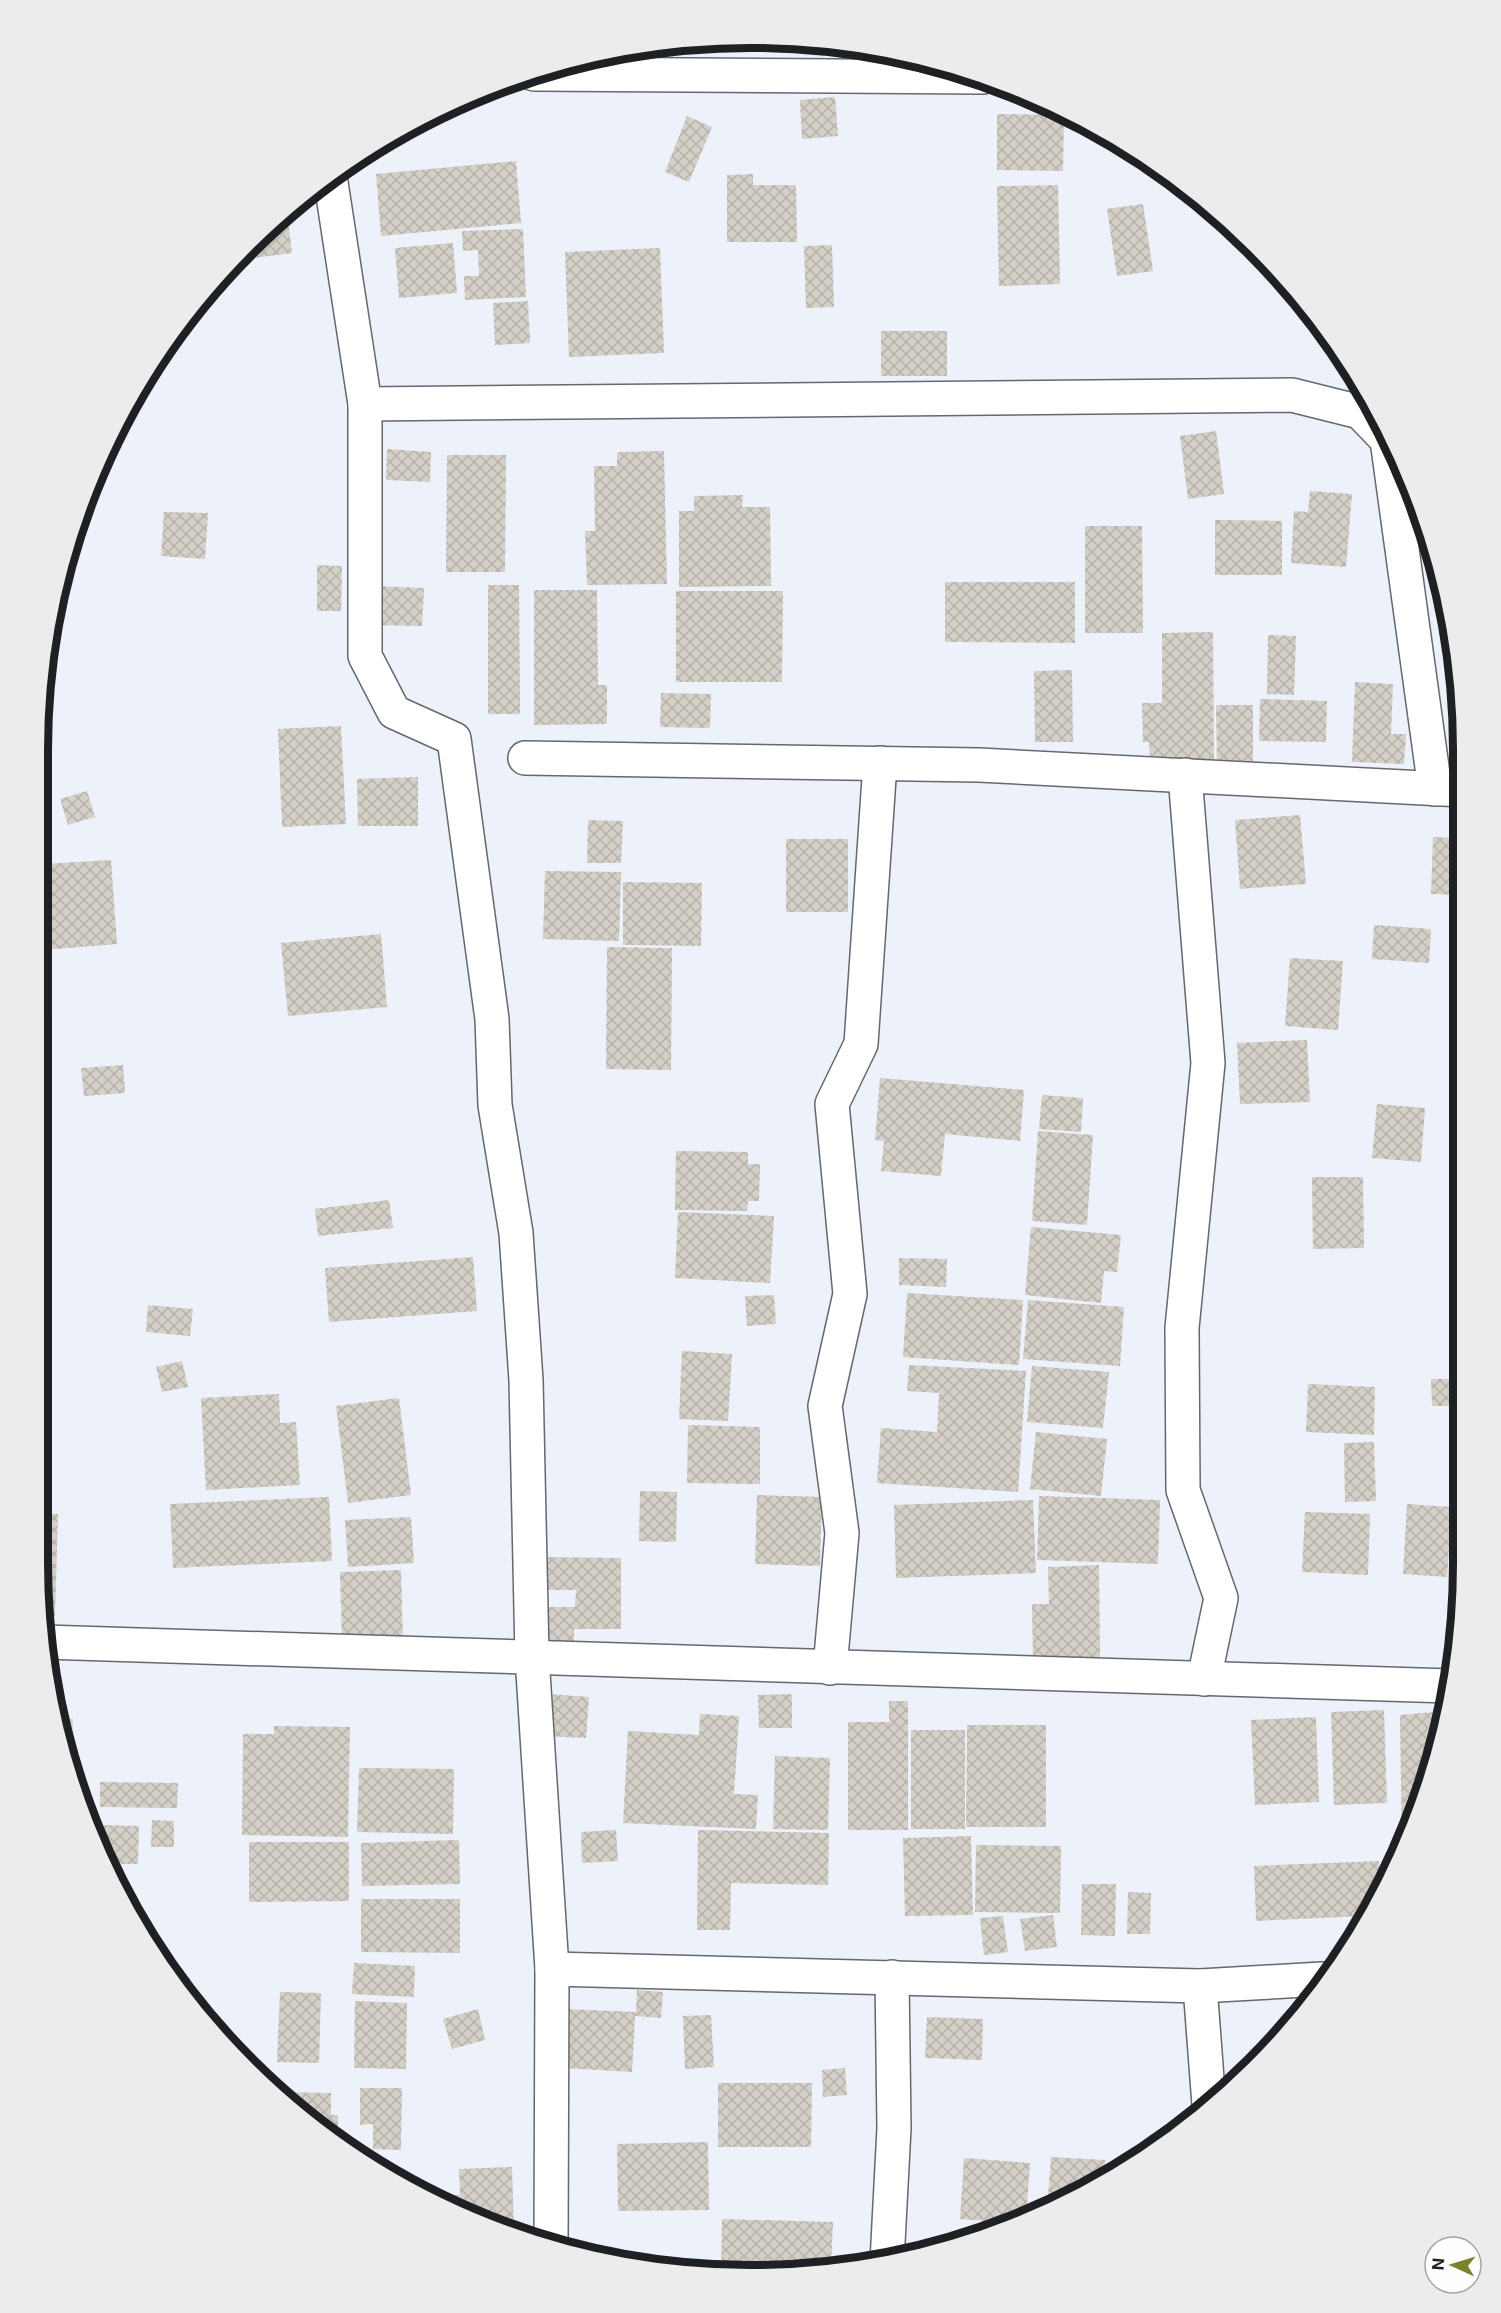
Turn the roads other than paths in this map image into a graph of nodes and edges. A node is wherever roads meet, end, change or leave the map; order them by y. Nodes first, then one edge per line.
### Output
1 (562, 74) edge
2 (948, 77) edge
3 (332, 187) edge
4 (365, 404) junction
5 (1373, 426) edge
6 (1391, 462) edge
7 (525, 758) dead end
8 (880, 764) junction
9 (1185, 776) junction
10 (1448, 789) edge
11 (53, 1642) edge
12 (532, 1657) junction
13 (830, 1668) junction
14 (1204, 1679) junction
15 (1442, 1686) edge
16 (552, 1969) junction
17 (892, 1977) junction
18 (1316, 1979) edge
19 (1200, 1986) junction
20 (1208, 2096) edge
21 (551, 2236) edge
22 (888, 2252) edge

1 - 2 street
3 - 4 street
4 - 5 street
4 - 12 street
6 - 10 street
7 - 8 street
8 - 9 street
8 - 13 street
9 - 10 street
9 - 14 street
11 - 12 street
12 - 13 street
12 - 16 street
13 - 14 street
14 - 15 street
16 - 17 street
16 - 21 street
17 - 19 street
17 - 22 street
18 - 19 street
19 - 20 street

